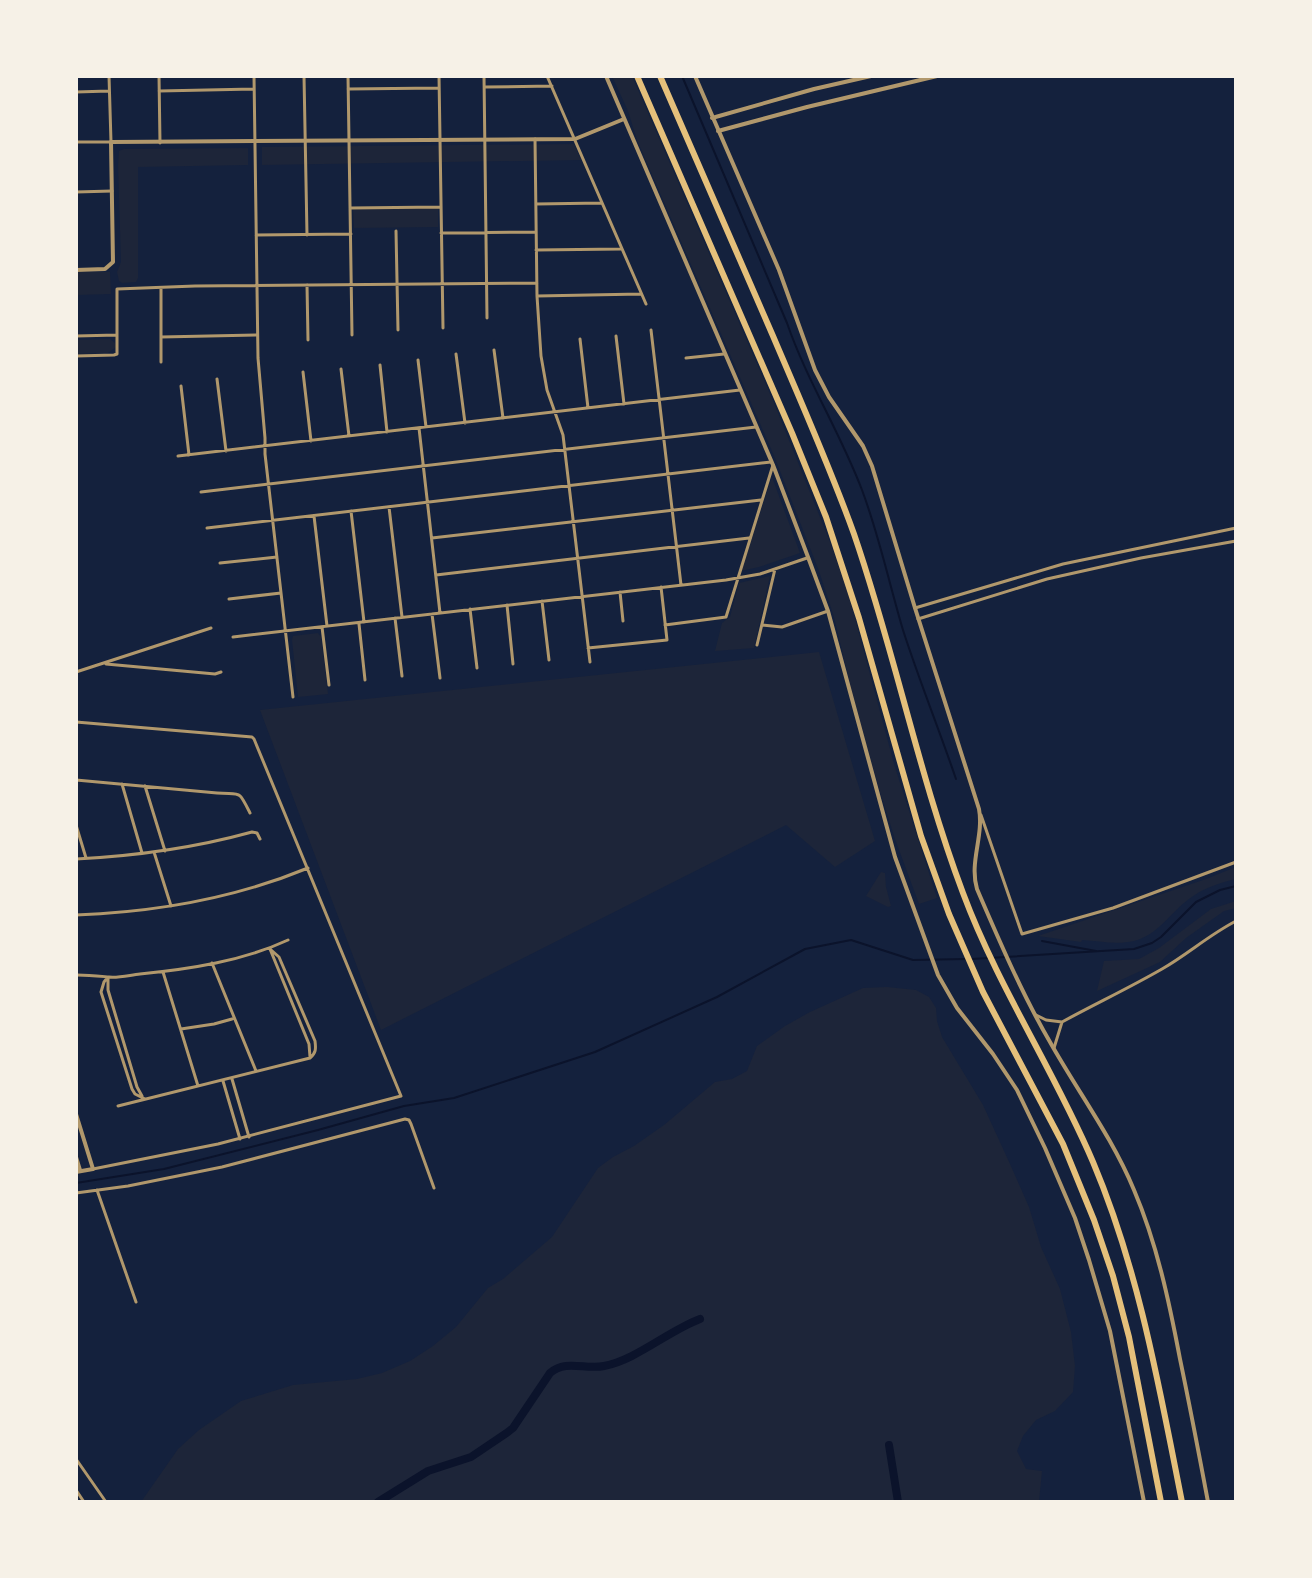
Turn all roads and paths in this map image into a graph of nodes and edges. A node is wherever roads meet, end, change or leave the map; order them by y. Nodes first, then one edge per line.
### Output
1 (109, 76) edge
2 (159, 76) edge
3 (254, 76) edge
4 (304, 76) edge
5 (348, 76) edge
6 (439, 76) edge
7 (484, 76) edge
8 (547, 76) edge
9 (606, 76) edge
10 (637, 76) edge
11 (660, 76) edge
12 (695, 76) edge
13 (871, 76) edge
14 (937, 76) edge
15 (552, 86) junction
16 (485, 87) junction
17 (439, 88) junction
18 (254, 89) junction
19 (348, 89) junction
20 (109, 91) junction
21 (159, 91) junction
22 (76, 92) edge
23 (781, 98) junction
24 (777, 110) junction
25 (712, 118) junction
26 (624, 119) junction
27 (718, 131) junction
28 (535, 139) junction
29 (575, 139) junction
30 (440, 140) junction
31 (485, 140) junction
32 (305, 141) junction
33 (349, 141) junction
34 (76, 142) edge
35 (111, 142) junction
36 (255, 142) junction
37 (160, 143) junction
38 (113, 191) junction
39 (76, 192) edge
40 (602, 203) junction
41 (536, 204) junction
42 (441, 207) junction
43 (350, 208) junction
44 (396, 231) dead end
45 (486, 232) junction
46 (536, 232) junction
47 (441, 233) junction
48 (351, 234) junction
49 (256, 235) junction
50 (307, 235) junction
51 (622, 249) junction
52 (536, 250) junction
53 (76, 270) edge
54 (487, 283) junction
55 (537, 283) junction
56 (351, 284) junction
57 (397, 284) junction
58 (442, 284) junction
59 (307, 285) junction
60 (256, 286) junction
61 (161, 288) junction
62 (642, 294) junction
63 (537, 296) junction
64 (646, 304) dead end
65 (487, 318) dead end
66 (443, 328) dead end
67 (398, 330) dead end
68 (651, 330) dead end
69 (117, 335) junction
70 (257, 335) junction
71 (352, 335) dead end
72 (76, 336) edge
73 (616, 336) dead end
74 (161, 337) junction
75 (580, 339) dead end
76 (308, 340) dead end
77 (494, 350) dead end
78 (456, 354) dead end
79 (724, 354) junction
80 (76, 356) edge
81 (686, 358) dead end
82 (418, 360) dead end
83 (161, 362) dead end
84 (380, 365) dead end
85 (341, 369) dead end
86 (303, 372) dead end
87 (217, 379) dead end
88 (181, 386) dead end
89 (740, 390) junction
90 (660, 400) junction
91 (624, 404) junction
92 (588, 408) junction
93 (556, 412) junction
94 (503, 418) junction
95 (465, 423) junction
96 (426, 427) junction
97 (756, 427) junction
98 (419, 428) junction
99 (387, 432) junction
100 (349, 436) junction
101 (664, 438) junction
102 (311, 441) junction
103 (265, 446) junction
104 (565, 450) junction
105 (226, 451) junction
106 (189, 455) junction
107 (178, 456) dead end
108 (772, 464) junction
109 (423, 466) junction
110 (668, 474) junction
111 (269, 484) junction
112 (569, 486) junction
113 (201, 492) dead end
114 (761, 500) junction
115 (427, 502) junction
116 (389, 507) junction
117 (673, 510) junction
118 (351, 511) junction
119 (314, 516) junction
120 (273, 520) junction
121 (573, 522) junction
122 (207, 528) dead end
123 (1236, 528) edge
124 (432, 538) junction
125 (749, 538) junction
126 (1236, 541) edge
127 (677, 547) junction
128 (277, 557) junction
129 (808, 557) junction
130 (578, 558) junction
131 (1083, 559) junction
132 (220, 563) dead end
133 (775, 569) junction
134 (1085, 570) junction
135 (436, 575) junction
136 (737, 578) junction
137 (681, 585) junction
138 (661, 587) junction
139 (620, 592) junction
140 (281, 593) junction
141 (582, 596) junction
142 (229, 599) dead end
143 (542, 601) junction
144 (507, 605) junction
145 (915, 608) junction
146 (470, 609) junction
147 (828, 611) junction
148 (440, 613) junction
149 (432, 614) junction
150 (402, 617) junction
151 (395, 618) junction
152 (918, 619) junction
153 (623, 621) dead end
154 (361, 622) junction
155 (665, 625) junction
156 (762, 625) junction
157 (324, 626) junction
158 (211, 628) dead end
159 (286, 631) junction
160 (233, 637) dead end
161 (757, 645) dead end
162 (588, 648) junction
163 (549, 660) dead end
164 (590, 662) dead end
165 (102, 663) junction
166 (513, 664) dead end
167 (477, 668) dead end
168 (76, 672) edge
169 (221, 672) dead end
170 (402, 676) dead end
171 (440, 678) dead end
172 (365, 680) dead end
173 (329, 685) dead end
174 (293, 697) dead end
175 (76, 722) edge
176 (76, 780) edge
177 (122, 784) junction
178 (145, 786) junction
179 (979, 809) junction
180 (250, 813) dead end
181 (76, 825) edge
182 (260, 839) dead end
183 (165, 851) junction
184 (154, 852) junction
185 (142, 854) junction
186 (86, 858) junction
187 (76, 859) edge
188 (1236, 862) edge
189 (308, 868) junction
190 (171, 907) junction
191 (76, 915) edge
192 (1236, 921) edge
193 (288, 940) dead end
194 (270, 949) junction
195 (212, 963) junction
196 (163, 972) junction
197 (77, 975) edge
198 (108, 977) junction
199 (297, 1000) junction
200 (292, 1003) junction
201 (1036, 1015) junction
202 (234, 1019) junction
203 (1062, 1022) junction
204 (181, 1029) junction
205 (116, 1040) junction
206 (124, 1040) junction
207 (1054, 1049) junction
208 (310, 1058) junction
209 (257, 1072) junction
210 (232, 1078) junction
211 (223, 1080) junction
212 (198, 1086) junction
213 (145, 1099) junction
214 (118, 1106) dead end
215 (76, 1114) edge
216 (249, 1137) junction
217 (240, 1139) junction
218 (76, 1157) edge
219 (93, 1169) junction
220 (78, 1171) edge
221 (434, 1188) dead end
222 (97, 1190) junction
223 (76, 1193) edge
224 (136, 1302) dead end
225 (76, 1459) edge
226 (76, 1490) edge
227 (84, 1502) edge
228 (106, 1502) edge
229 (1144, 1502) edge
230 (1161, 1502) edge
231 (1182, 1502) edge
232 (1208, 1502) edge

1 - 20 street
2 - 21 street
3 - 18 street
4 - 32 street
5 - 19 street
6 - 17 street
7 - 16 street
8 - 15 street
9 - 26 street
10 - 230 highway
11 - 231 highway
12 - 25 street
13 - 23 street
14 - 24 street
15 - 16 street
15 - 29 street
16 - 31 street
17 - 19 street
17 - 30 street
18 - 21 street
18 - 36 street
19 - 33 street
20 - 22 street
20 - 35 street
21 - 37 street
23 - 24 street
23 - 25 street
24 - 27 street
25 - 27 street
26 - 29 street
26 - 79 street
27 - 145 street
28 - 29 street
28 - 31 street
28 - 41 street
29 - 40 street
30 - 31 street
30 - 33 street
30 - 42 street
31 - 45 street
32 - 33 street
32 - 36 street
32 - 50 street
33 - 43 street
34 - 35 street
35 - 37 street
35 - 38 street
36 - 37 street
36 - 49 street
38 - 39 street
38 - 53 street
40 - 41 street
40 - 51 street
41 - 46 street
42 - 43 street
42 - 47 street
43 - 48 street
44 - 57 street
45 - 46 street
45 - 47 street
45 - 54 street
46 - 52 street
47 - 58 street
48 - 50 street
48 - 56 street
49 - 50 street
49 - 60 street
51 - 52 street
51 - 62 street
52 - 55 street
54 - 55 street
54 - 58 street
54 - 65 street
55 - 63 street
56 - 57 street
56 - 59 street
56 - 71 street
57 - 58 street
57 - 67 street
58 - 66 street
59 - 60 street
59 - 76 street
60 - 61 street
60 - 70 street
61 - 69 street
61 - 74 street
62 - 63 street
62 - 64 street
63 - 93 street
68 - 90 street
69 - 72 street
69 - 80 street
70 - 74 street
70 - 103 street
73 - 91 street
74 - 83 street
75 - 92 street
77 - 94 street
78 - 95 street
79 - 81 street
79 - 89 street
82 - 96 street
84 - 99 street
85 - 100 street
86 - 102 street
87 - 105 street
88 - 106 street
89 - 90 street
89 - 97 street
90 - 91 street
90 - 101 street
91 - 92 street
92 - 93 street
93 - 94 street
93 - 104 street
94 - 95 street
95 - 96 street
96 - 98 street
97 - 101 street
97 - 108 street
98 - 99 street
98 - 109 street
99 - 100 street
100 - 102 street
101 - 104 street
101 - 110 street
102 - 103 street
103 - 105 street
103 - 111 street
104 - 109 street
104 - 112 street
105 - 106 street
106 - 107 street
108 - 110 street
108 - 114 street
108 - 129 street
109 - 111 street
109 - 115 street
110 - 112 street
110 - 117 street
111 - 113 street
111 - 120 street
112 - 115 street
112 - 121 street
114 - 117 street
114 - 125 street
115 - 116 street
115 - 124 street
116 - 118 street
116 - 150 street
117 - 121 street
117 - 127 street
118 - 119 street
118 - 154 street
119 - 120 street
119 - 157 street
120 - 122 street
120 - 128 street
121 - 124 street
121 - 130 street
123 - 131 street
124 - 135 street
125 - 127 street
125 - 136 street
126 - 134 street
127 - 130 street
127 - 137 street
128 - 132 street
128 - 140 street
129 - 133 street
129 - 147 street
130 - 135 street
130 - 141 street
131 - 134 street
131 - 145 street
133 - 136 street
133 - 156 street
134 - 152 street
135 - 148 street
136 - 137 street
136 - 155 street
137 - 138 street
138 - 139 street
138 - 155 street
139 - 141 street
139 - 153 street
140 - 142 street
140 - 159 street
141 - 143 street
141 - 162 street
143 - 144 street
143 - 163 street
144 - 146 street
144 - 166 street
145 - 152 street
146 - 148 street
146 - 167 street
147 - 156 street
147 - 229 street
148 - 149 street
149 - 150 street
149 - 171 street
150 - 151 street
151 - 154 street
151 - 170 street
152 - 179 street
154 - 157 street
154 - 172 street
155 - 162 street
156 - 161 street
157 - 159 street
157 - 173 street
158 - 165 street
159 - 160 street
159 - 174 street
162 - 164 street
165 - 168 street
165 - 169 street
175 - 189 street
176 - 177 street
177 - 178 street
177 - 185 street
178 - 180 street
178 - 183 street
179 - 188 street
179 - 201 street
181 - 186 street
182 - 183 street
183 - 184 street
184 - 185 street
184 - 190 street
185 - 186 street
186 - 187 street
189 - 190 street
189 - 216 street
190 - 191 street
192 - 203 street
193 - 194 street
194 - 195 street
194 - 199 street
194 - 200 street
195 - 196 street
195 - 202 street
196 - 198 street
196 - 204 street
197 - 198 street
198 - 205 street
198 - 206 street
199 - 200 street
199 - 208 street
200 - 208 street
201 - 203 street
201 - 207 street
202 - 204 street
202 - 209 street
203 - 207 street
204 - 212 street
205 - 206 street
205 - 213 street
206 - 213 street
207 - 232 street
208 - 209 street
209 - 210 street
210 - 211 street
210 - 216 street
211 - 212 street
211 - 217 street
212 - 213 street
213 - 214 street
215 - 219 street
216 - 217 street
217 - 219 street
218 - 220 street
219 - 220 street
221 - 222 street
222 - 223 street
222 - 224 street
225 - 228 street
226 - 227 street

